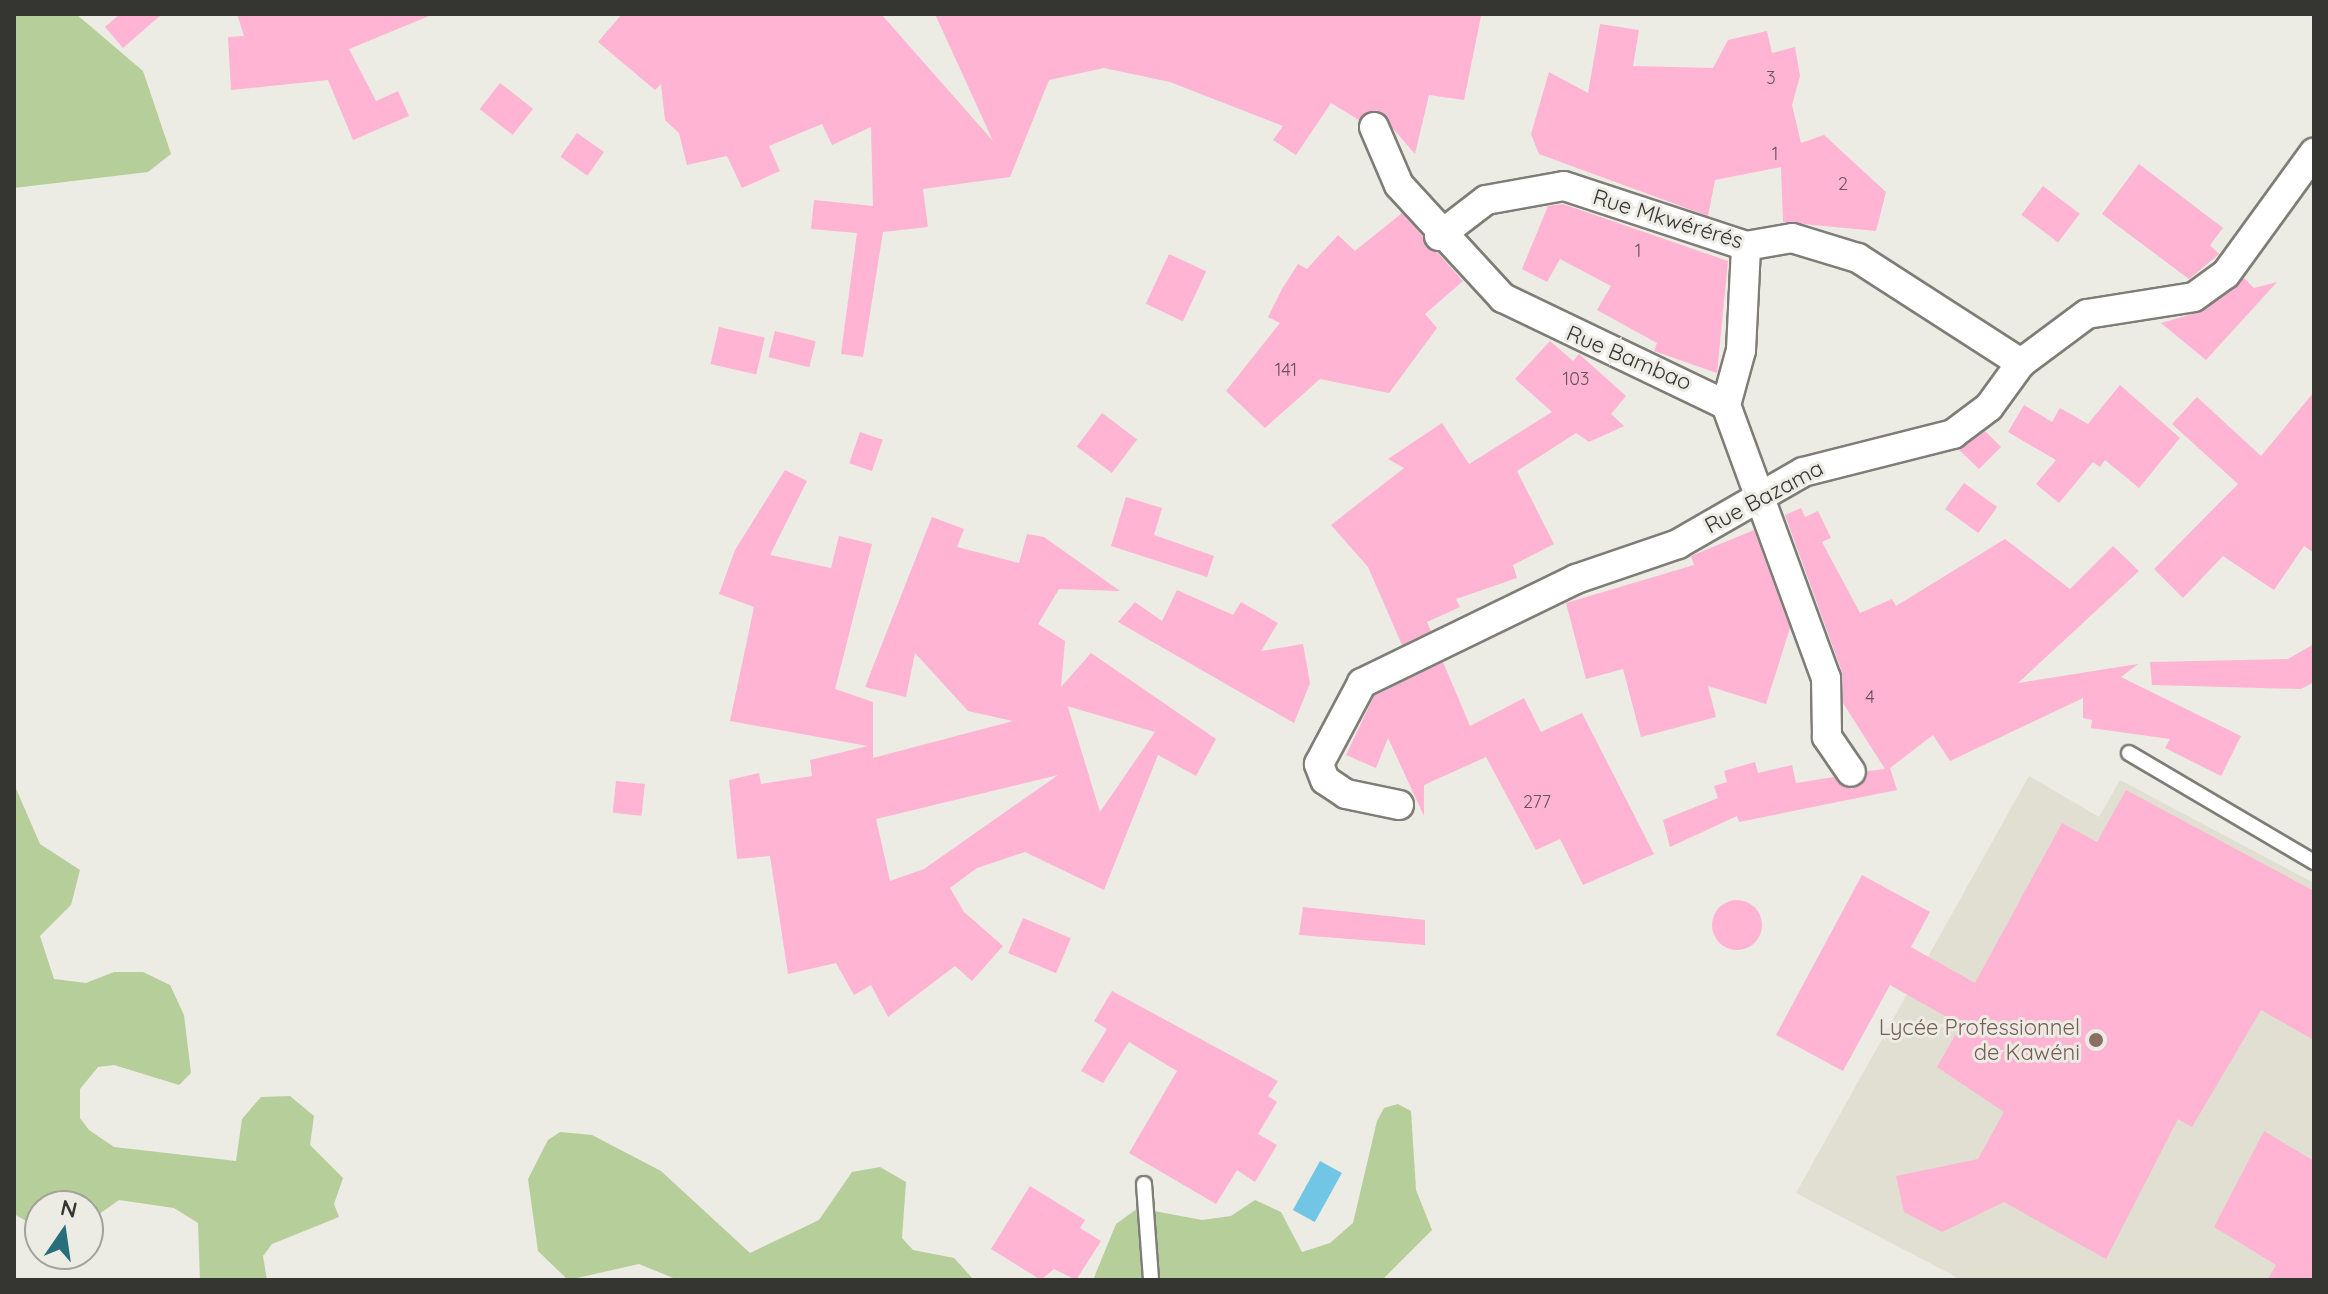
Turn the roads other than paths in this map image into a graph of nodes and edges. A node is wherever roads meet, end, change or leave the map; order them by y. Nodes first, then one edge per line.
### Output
1 (1374, 127) dead end
2 (2314, 153) edge
3 (1439, 236) junction
4 (1746, 246) junction
5 (2021, 363) junction
6 (1726, 405) junction
7 (1754, 497) junction
8 (2129, 753) dead end
9 (1851, 772) dead end
10 (1399, 805) dead end
11 (2314, 862) edge
12 (1144, 1184) dead end
13 (1151, 1280) edge

1 - 3 street, Rue Bambao
2 - 5 street, Rue Bazama
3 - 4 street, Rue Mkwérérés
3 - 6 street, Rue Bambao
4 - 5 street, Rue Mkwérérés
4 - 6 street
5 - 7 street, Rue Bazama
6 - 7 street
7 - 9 street
7 - 10 street, Rue Bazama
8 - 11 lane
12 - 13 lane

